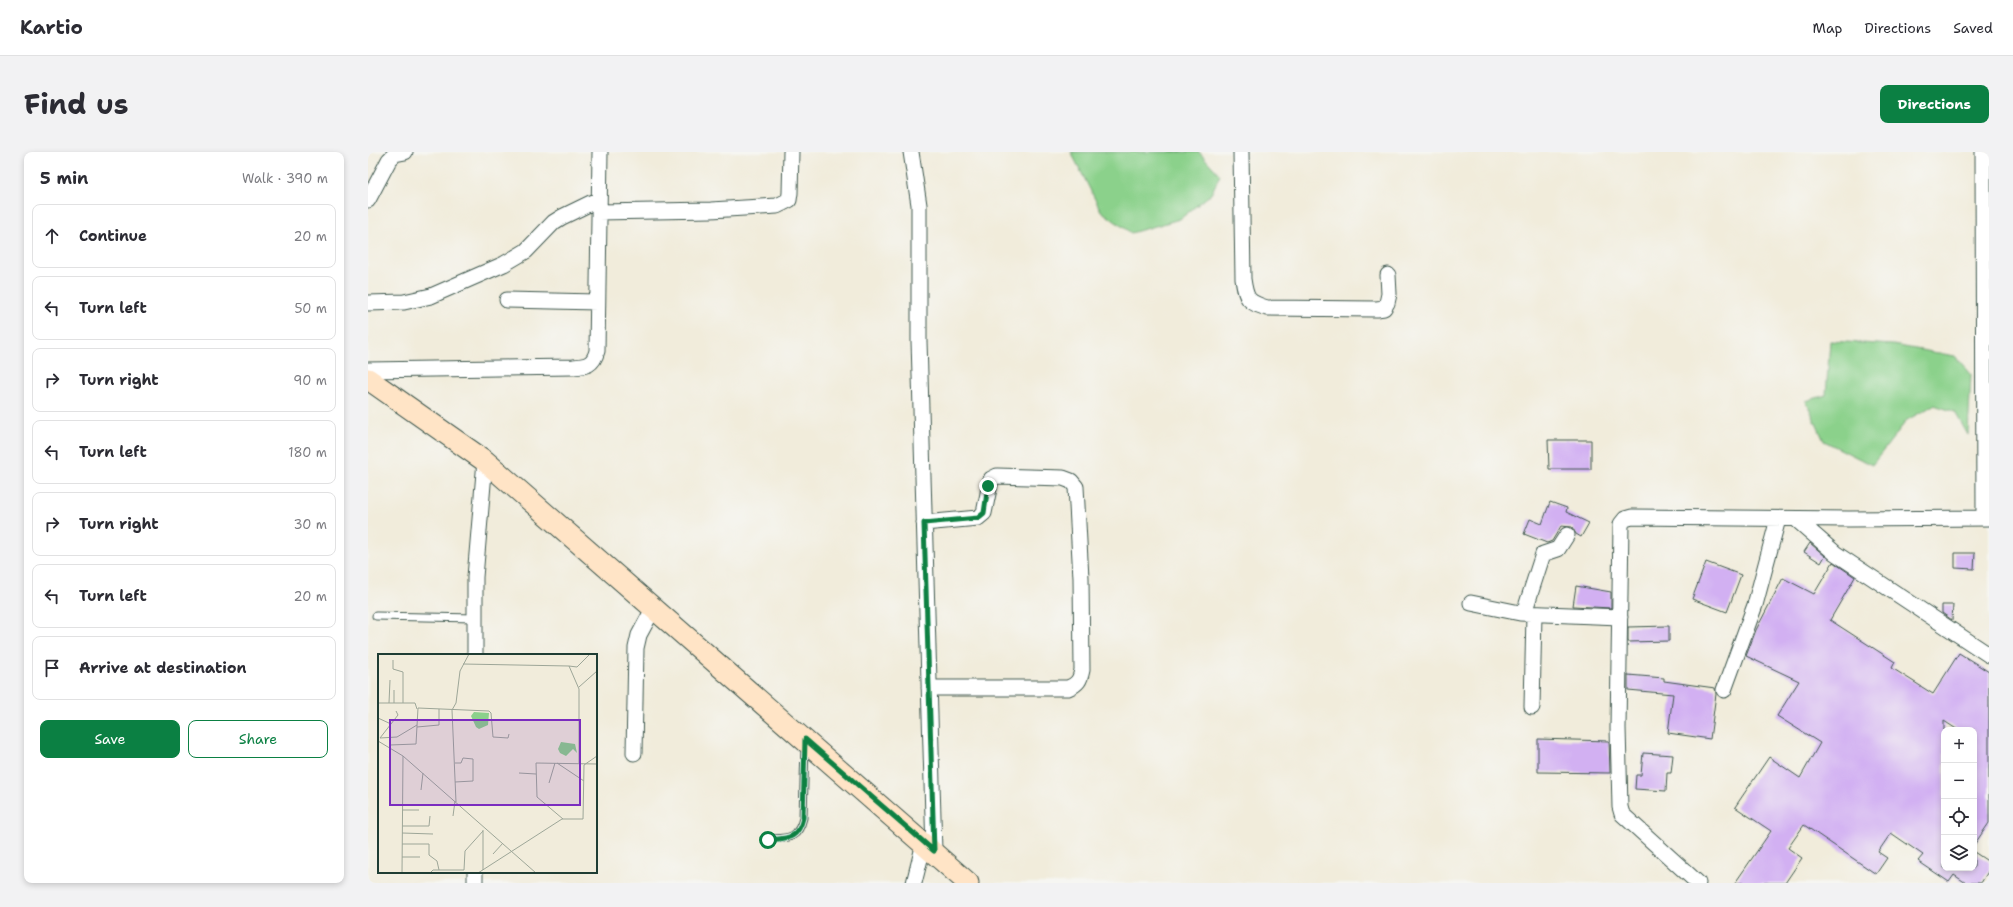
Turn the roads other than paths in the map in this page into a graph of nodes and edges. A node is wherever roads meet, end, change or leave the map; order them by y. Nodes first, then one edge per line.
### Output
1 (405, 152) edge
2 (600, 152) edge
3 (790, 152) edge
4 (911, 152) edge
5 (1241, 152) edge
6 (1983, 152) edge
7 (370, 190) edge
8 (599, 205) junction
9 (1388, 275) dead end
10 (506, 300) dead end
11 (597, 302) junction
12 (368, 303) edge
13 (368, 370) edge
14 (368, 379) edge
15 (485, 461) junction
16 (1987, 518) edge
17 (1778, 519) junction
18 (1796, 519) junction
19 (924, 523) junction
20 (1567, 535) dead end
21 (1471, 603) dead end
22 (653, 609) junction
23 (1529, 614) junction
24 (376, 616) dead end
25 (1620, 617) junction
26 (475, 618) junction
27 (475, 654) edge
28 (1989, 656) edge
29 (929, 688) junction
30 (1724, 690) dead end
31 (1532, 707) dead end
32 (805, 739) junction
33 (634, 753) dead end
34 (768, 840) dead end
35 (929, 847) junction
36 (914, 883) edge
37 (968, 883) edge
38 (1698, 883) edge

1 - 7 street
2 - 8 street
3 - 8 street
4 - 19 street
5 - 9 street
6 - 16 street
8 - 11 street
8 - 12 street
10 - 11 street
11 - 13 street
14 - 15 street
15 - 22 street
15 - 26 street
16 - 18 street
17 - 18 street
17 - 25 street
17 - 30 street
18 - 28 street
19 - 29 street
19 - 29 street
20 - 23 street
21 - 23 street
22 - 32 street
22 - 33 street
23 - 25 street
23 - 31 street
24 - 26 lane
25 - 38 street
26 - 27 street
29 - 35 street
32 - 34 lane
32 - 35 street
35 - 36 street
35 - 37 street

